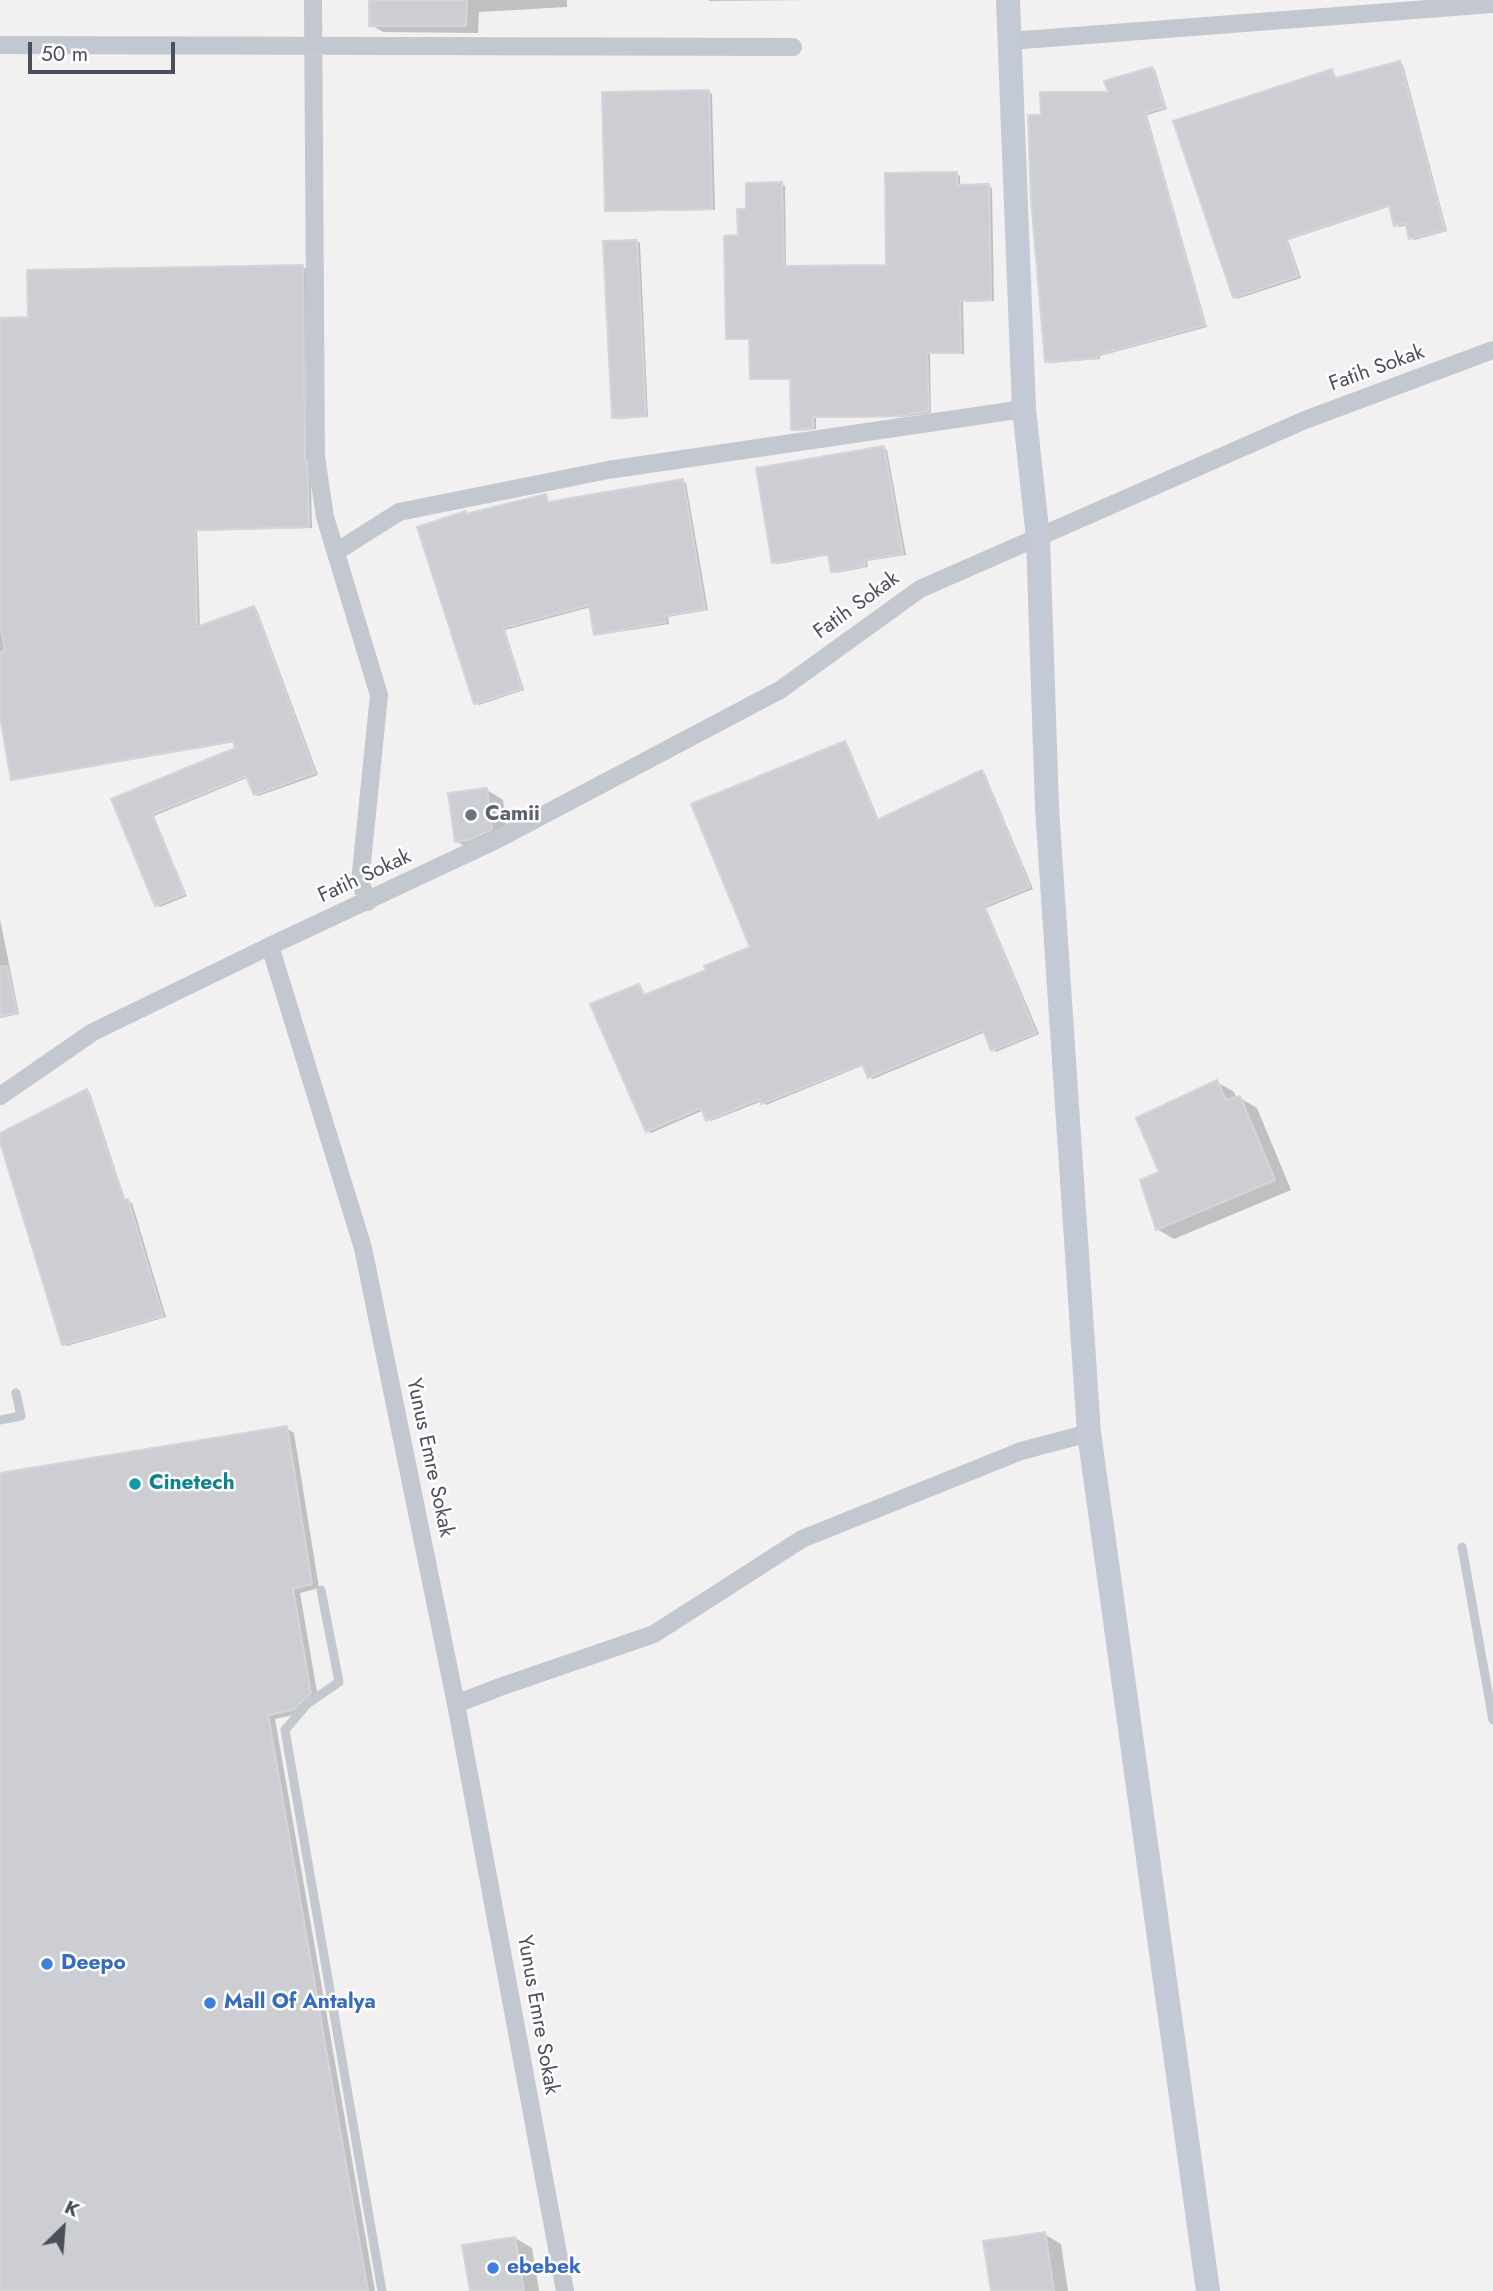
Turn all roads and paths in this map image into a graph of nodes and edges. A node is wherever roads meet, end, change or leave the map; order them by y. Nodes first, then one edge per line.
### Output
1 (313, 0) edge
2 (1008, 0) edge
3 (1493, 4) edge
4 (1010, 41) junction
5 (0, 45) edge
6 (312, 47) junction
7 (793, 47) dead end
8 (1493, 350) edge
9 (1024, 409) junction
10 (1038, 538) junction
11 (336, 552) junction
12 (368, 902) junction
13 (270, 946) junction
14 (0, 1096) edge
15 (16, 1393) dead end
16 (0, 1420) edge
17 (1089, 1433) junction
18 (1462, 1547) dead end
19 (321, 1590) dead end
20 (456, 1704) junction
21 (1493, 1720) edge
22 (382, 2291) edge
23 (565, 2291) edge
24 (1208, 2291) edge

1 - 6 street
2 - 4 street
3 - 4 street
4 - 9 street
5 - 6 street
6 - 7 street
6 - 11 street
8 - 10 street, Fatih Sokak
9 - 10 street
9 - 11 street
10 - 12 street, Fatih Sokak
10 - 17 street
11 - 12 street
12 - 13 street, Fatih Sokak
13 - 14 street
13 - 20 street, Yunus Emre Sokak
15 - 16 lane
17 - 20 street
17 - 24 street
18 - 21 lane
19 - 22 lane
20 - 23 street, Yunus Emre Sokak

